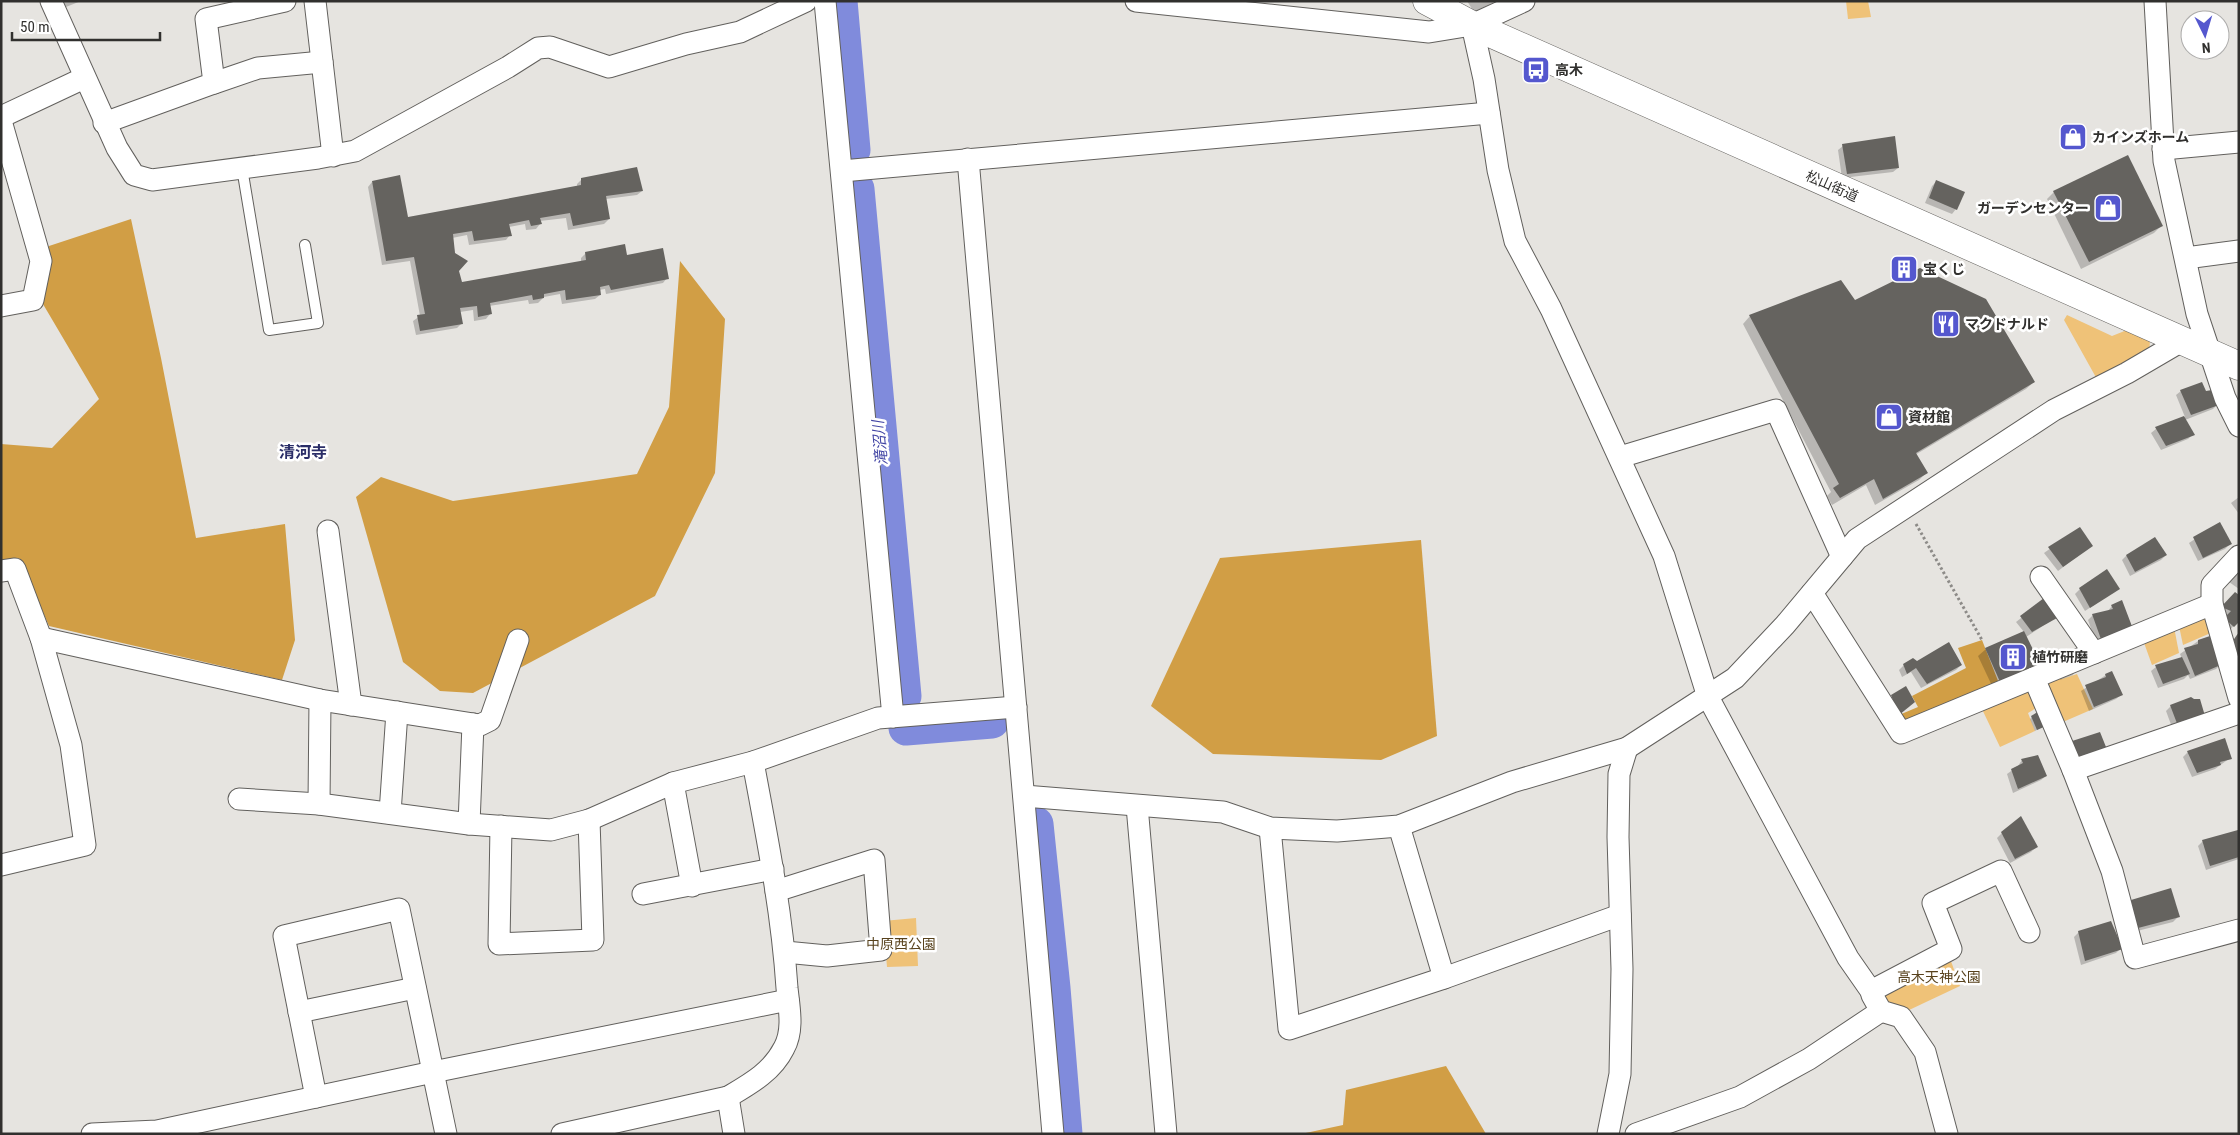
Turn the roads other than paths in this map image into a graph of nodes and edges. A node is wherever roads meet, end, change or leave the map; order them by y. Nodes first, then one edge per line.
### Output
1 (50, 1) edge
2 (285, 1) edge
3 (315, 1) edge
4 (806, 1) edge
5 (825, 1) edge
6 (1136, 1) edge
7 (1427, 1) edge
8 (1524, 1) edge
9 (2155, 1) edge
10 (1472, 25) junction
11 (322, 62) junction
12 (84, 78) junction
13 (214, 83) junction
14 (1489, 113) junction
15 (1, 117) edge
16 (1, 121) edge
17 (104, 122) junction
18 (2239, 142) edge
19 (2163, 149) junction
20 (332, 156) junction
21 (968, 159) junction
22 (242, 168) junction
23 (842, 171) junction
24 (305, 245) dead end
25 (2239, 251) edge
26 (2186, 258) junction
27 (1, 306) edge
28 (2180, 342) junction
29 (2210, 354) junction
30 (2239, 366) edge
31 (2239, 426) edge
32 (1620, 456) junction
33 (328, 531) dead end
34 (1842, 556) junction
35 (2239, 556) edge
36 (1, 571) edge
37 (2041, 577) dead end
38 (1812, 594) junction
39 (2212, 604) junction
40 (41, 638) junction
41 (518, 640) dead end
42 (2094, 653) junction
43 (2034, 678) junction
44 (2238, 690) edge
45 (1708, 697) junction
46 (320, 700) junction
47 (351, 705) junction
48 (1016, 707) junction
49 (397, 712) junction
50 (2239, 713) edge
51 (893, 717) junction
52 (473, 724) junction
53 (1627, 748) junction
54 (753, 762) junction
55 (2073, 770) junction
56 (673, 783) junction
57 (1024, 796) junction
58 (239, 800) dead end
59 (319, 804) junction
60 (1137, 806) junction
61 (390, 813) junction
62 (589, 820) junction
63 (469, 824) junction
64 (501, 826) junction
65 (1399, 826) junction
66 (1270, 828) junction
67 (1, 865) edge
68 (774, 869) junction
69 (692, 886) junction
70 (776, 891) junction
71 (643, 894) dead end
72 (1620, 915) junction
73 (2239, 930) edge
74 (2029, 932) dead end
75 (785, 952) junction
76 (1444, 978) junction
77 (415, 988) junction
78 (1872, 991) junction
79 (788, 1000) junction
80 (1881, 1011) junction
81 (299, 1012) junction
82 (433, 1072) junction
83 (316, 1097) junction
84 (728, 1098) junction
85 (157, 1132) edge
86 (92, 1134) edge
87 (446, 1134) edge
88 (562, 1134) edge
89 (734, 1134) edge
90 (1053, 1134) edge
91 (1166, 1134) edge
92 (1608, 1134) edge
93 (1636, 1134) edge
94 (1947, 1134) edge

1 - 12 street
2 - 13 street
3 - 11 street
4 - 20 street
5 - 23 street
6 - 10 street
7 - 10 main road, 松山街道
8 - 10 street
9 - 19 street
10 - 14 street
10 - 28 main road, 松山街道
11 - 13 street
11 - 20 street
12 - 15 street
12 - 17 street
13 - 17 street
14 - 21 street
14 - 32 street
16 - 27 street
17 - 22 street
18 - 19 street
19 - 26 street
20 - 22 street
21 - 23 street
21 - 48 street
22 - 24 lane
23 - 51 street
25 - 26 street
26 - 29 street
28 - 29 main road, 松山街道
28 - 34 street
29 - 30 main road, 松山街道
29 - 31 street
32 - 34 street
32 - 45 street
33 - 47 street
34 - 38 street
35 - 39 street
36 - 40 street
37 - 42 street
38 - 43 street
38 - 45 street
39 - 42 street
39 - 44 street
40 - 46 street
40 - 67 street
41 - 52 street
42 - 43 street
43 - 55 street
45 - 53 street
45 - 78 street
46 - 47 street
46 - 59 street
47 - 49 street
48 - 51 street
48 - 57 street
49 - 52 street
49 - 61 street
50 - 55 street
51 - 54 street
52 - 63 street
53 - 65 street
53 - 72 street
54 - 56 street
54 - 68 street
55 - 73 street
56 - 62 street
56 - 69 street
57 - 60 street
57 - 90 street
58 - 59 street
59 - 61 street
60 - 66 street
60 - 91 street
61 - 63 street
62 - 64 street
62 - 64 street
63 - 64 street
65 - 66 street
65 - 76 street
66 - 76 street
68 - 69 street
68 - 70 street
69 - 71 street
70 - 75 street
70 - 75 street
72 - 76 street
72 - 92 street
74 - 78 street
75 - 79 street
77 - 81 street
77 - 81 street
77 - 82 street
78 - 80 street
79 - 82 street
79 - 84 street
80 - 93 street
80 - 94 street
81 - 83 street
82 - 83 street
82 - 87 street
83 - 85 street
84 - 88 street
84 - 89 street
85 - 86 street

